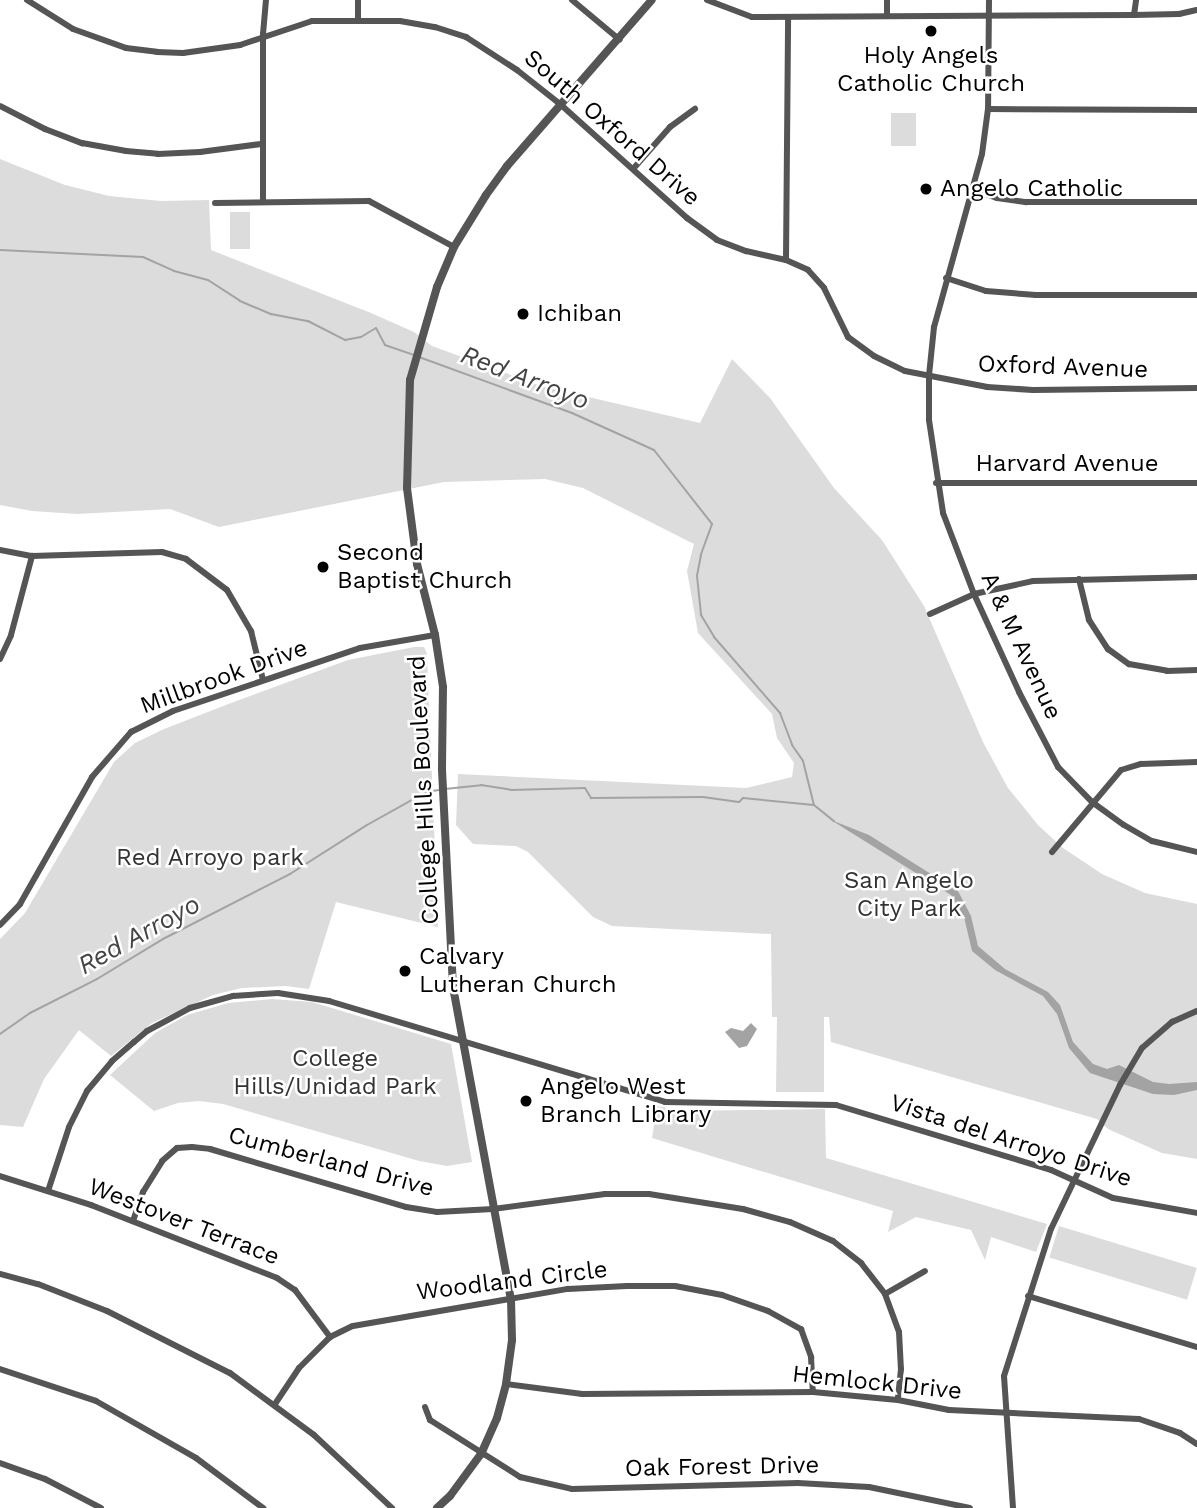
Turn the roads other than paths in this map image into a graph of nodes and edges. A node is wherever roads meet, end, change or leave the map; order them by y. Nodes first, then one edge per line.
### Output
1 (27, 0) edge
2 (266, 0) edge
3 (358, 0) edge
4 (572, 0) edge
5 (652, 0) edge
6 (707, 0) edge
7 (887, 0) edge
8 (989, 0) edge
9 (1136, 0) edge
10 (1197, 10) edge
11 (887, 15) junction
12 (1133, 15) junction
13 (788, 17) junction
14 (989, 17) junction
15 (358, 20) junction
16 (263, 34) junction
17 (620, 40) junction
18 (560, 104) junction
19 (0, 106) edge
20 (695, 109) dead end
21 (988, 109) junction
22 (1197, 110) edge
23 (261, 144) junction
24 (633, 169) junction
25 (974, 190) junction
26 (262, 202) junction
27 (1197, 202) edge
28 (215, 203) dead end
29 (454, 247) junction
30 (786, 260) junction
31 (946, 278) junction
32 (1197, 295) edge
33 (929, 375) junction
34 (1197, 388) edge
35 (936, 483) junction
36 (1197, 483) edge
37 (0, 550) edge
38 (32, 556) junction
39 (1197, 577) edge
40 (1079, 579) junction
41 (974, 594) junction
42 (930, 614) dead end
43 (435, 635) junction
44 (0, 659) edge
45 (1197, 670) edge
46 (263, 680) junction
47 (1197, 762) edge
48 (1092, 802) junction
49 (1052, 852) dead end
50 (1197, 852) edge
51 (0, 925) edge
52 (1197, 1011) edge
53 (460, 1039) junction
54 (0, 1176) edge
55 (1074, 1181) junction
56 (48, 1191) junction
57 (493, 1209) junction
58 (1197, 1213) edge
59 (133, 1221) junction
60 (925, 1271) dead end
61 (0, 1274) edge
62 (885, 1294) junction
63 (1028, 1296) junction
64 (511, 1300) junction
65 (330, 1337) junction
66 (1197, 1347) edge
67 (0, 1369) edge
68 (506, 1384) junction
69 (813, 1392) junction
70 (898, 1400) junction
71 (275, 1404) junction
72 (425, 1408) dead end
73 (1008, 1414) junction
74 (1197, 1444) edge
75 (481, 1454) junction
76 (0, 1463) edge
77 (101, 1508) edge
78 (263, 1508) edge
79 (392, 1508) edge
80 (438, 1508) edge
81 (970, 1508) edge
82 (1014, 1508) edge

1 - 16 street, South Oxford Drive
2 - 16 street
3 - 15 street
4 - 17 street
5 - 17 street, College Hills Boulevard
6 - 13 street
7 - 11 street
8 - 14 street, A & M Avenue
9 - 12 street
10 - 12 street
11 - 13 street
11 - 14 street
12 - 14 street
13 - 30 street
14 - 21 street, A & M Avenue
15 - 16 street, South Oxford Drive
15 - 18 street, South Oxford Drive
16 - 23 street
17 - 18 street, College Hills Boulevard
18 - 24 street, South Oxford Drive
18 - 29 street, College Hills Boulevard
19 - 23 street
20 - 24 street
21 - 22 street
21 - 25 street, A & M Avenue
23 - 26 street
24 - 30 street, South Oxford Drive
25 - 27 street
25 - 31 street, A & M Avenue
26 - 28 street
26 - 29 street
29 - 43 street, College Hills Boulevard
30 - 33 street, South Oxford Drive
31 - 32 street
31 - 33 street, A & M Avenue
33 - 34 street, Oxford Avenue
33 - 35 street, A & M Avenue
35 - 36 street, Harvard Avenue
35 - 41 street, A & M Avenue
37 - 38 street
38 - 44 street
38 - 46 street
39 - 40 street
40 - 41 street
40 - 45 street
41 - 42 street
41 - 48 street, A & M Avenue
43 - 46 street, Millbrook Drive
43 - 53 street, College Hills Boulevard
46 - 51 street, Millbrook Drive
47 - 48 street
48 - 49 street
48 - 50 street, A & M Avenue
52 - 55 street
53 - 55 street, Vista del Arroyo Drive
53 - 56 street, Vista del Arroyo Drive
53 - 57 street, College Hills Boulevard
54 - 56 street, Westover Terrace
55 - 58 street, Vista del Arroyo Drive
55 - 63 street
56 - 59 street, Westover Terrace
57 - 59 street, Cumberland Drive
57 - 62 street, Cumberland Drive
57 - 64 street, College Hills Boulevard
59 - 65 street, Westover Terrace
60 - 62 street
61 - 71 street
62 - 70 street, Cumberland Drive
63 - 66 street
63 - 73 street
64 - 65 street, Woodland Circle
64 - 68 street, College Hills Boulevard
64 - 69 street, Woodland Circle
65 - 71 street, Woodland Circle
67 - 78 street
68 - 69 street, Hemlock Drive
68 - 75 street, College Hills Boulevard
69 - 70 street, Hemlock Drive
70 - 73 street, Hemlock Drive
71 - 79 street
72 - 75 street, Oak Forest Drive
73 - 74 street, Hemlock Drive
73 - 82 street
75 - 80 street, College Hills Boulevard
75 - 81 street, Oak Forest Drive
76 - 77 street

